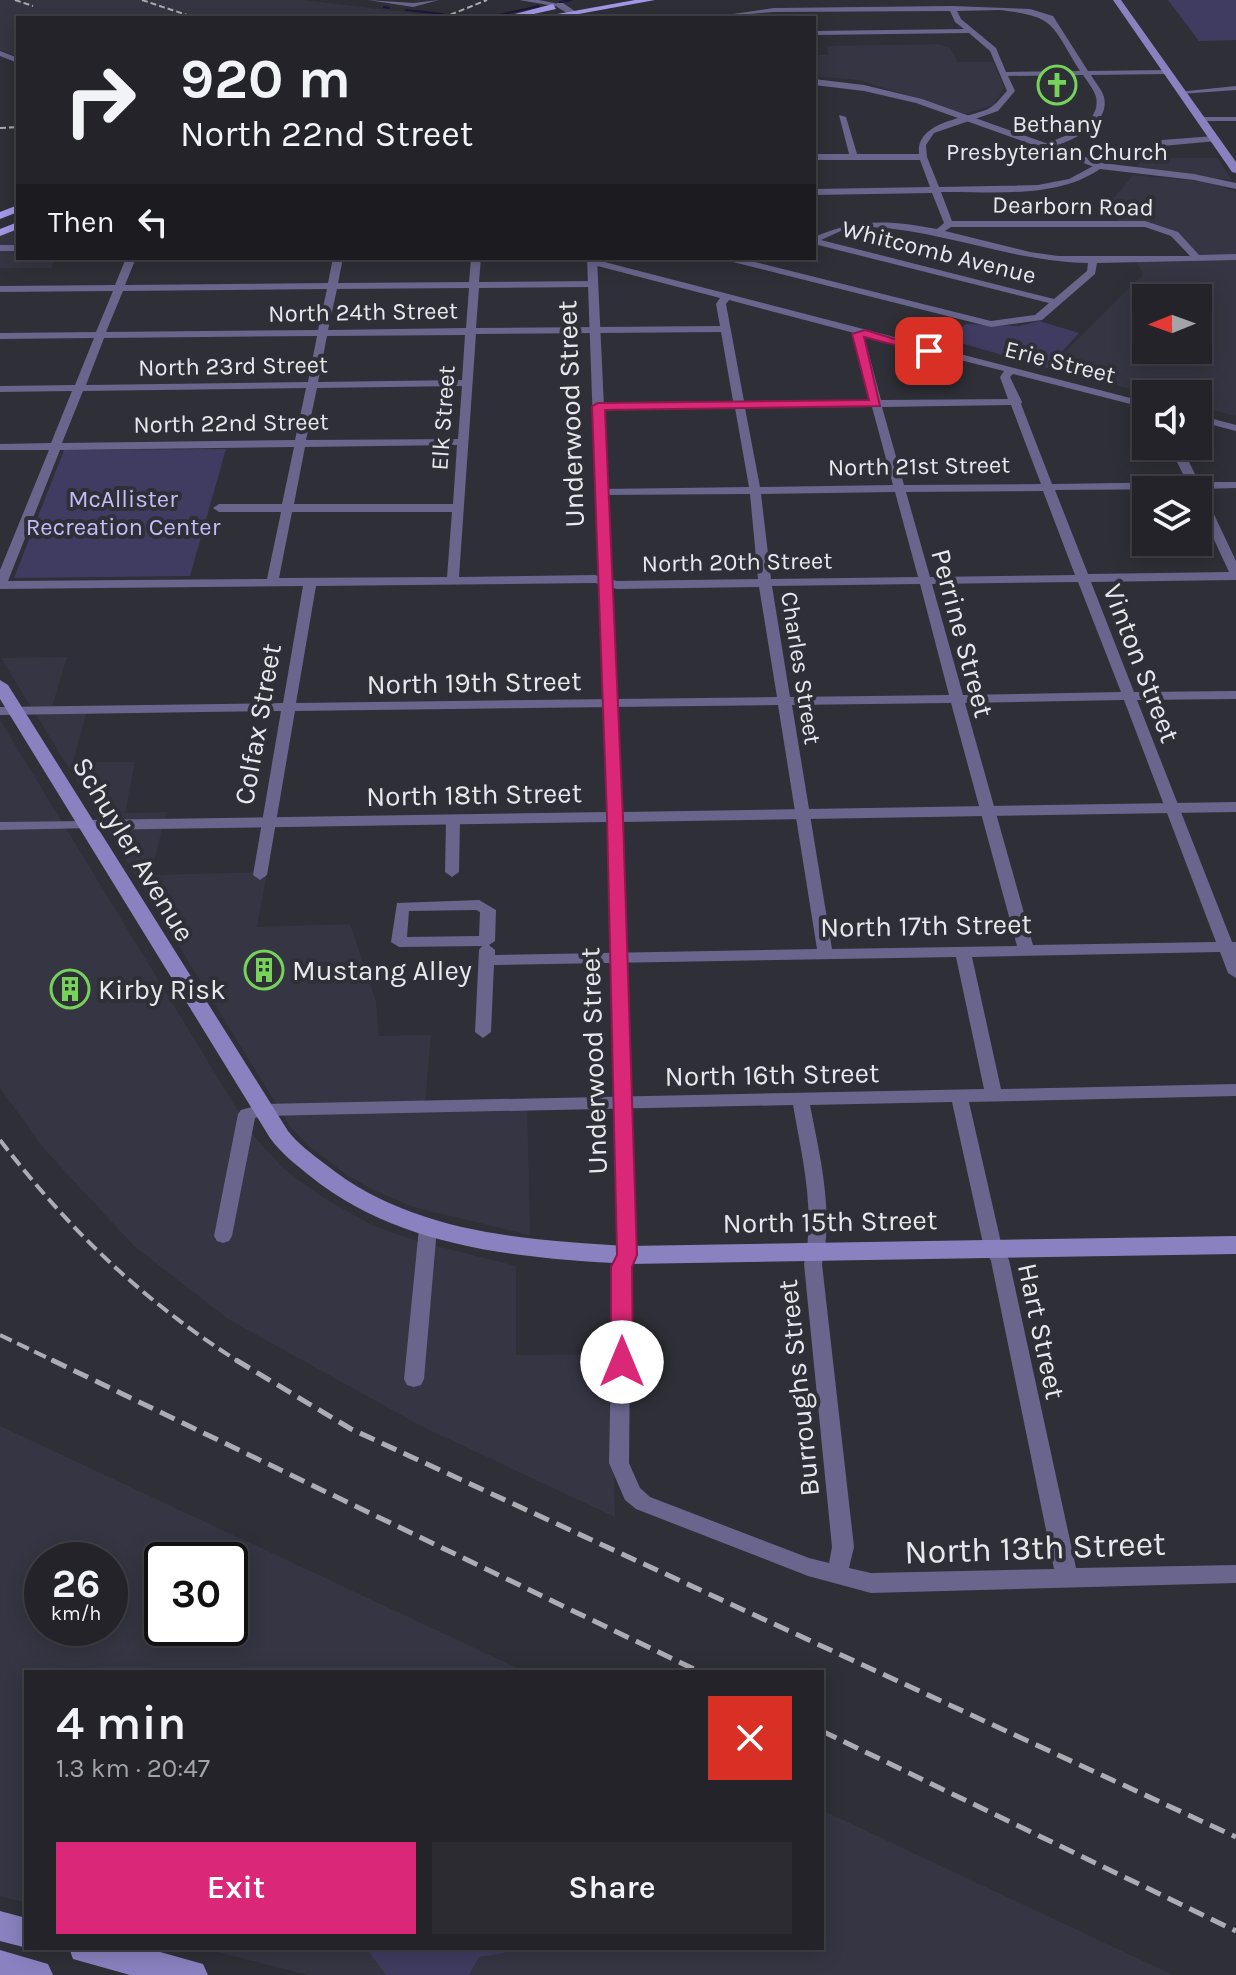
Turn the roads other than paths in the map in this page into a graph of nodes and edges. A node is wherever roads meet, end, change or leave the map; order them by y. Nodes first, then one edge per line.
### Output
1 (372, 0) edge
2 (435, 0) edge
3 (523, 0) edge
4 (601, 0) edge
5 (651, 0) edge
6 (1117, 0) edge
7 (560, 5) junction
8 (952, 8) junction
9 (576, 14) edge
10 (513, 16) edge
11 (725, 16) edge
12 (971, 31) junction
13 (816, 33) edge
14 (1167, 72) junction
15 (1086, 73) junction
16 (1005, 74) junction
17 (816, 82) edge
18 (1236, 88) edge
19 (1181, 92) junction
20 (842, 117) dead end
21 (966, 118) junction
22 (1200, 119) junction
23 (1236, 119) edge
24 (1214, 139) junction
25 (1162, 143) dead end
26 (1041, 146) junction
27 (1010, 156) dead end
28 (816, 157) edge
29 (923, 157) junction
30 (854, 158) junction
31 (1100, 166) junction
32 (1236, 170) edge
33 (1236, 186) edge
34 (934, 190) junction
35 (816, 192) edge
36 (949, 224) junction
37 (938, 232) junction
38 (816, 240) edge
39 (816, 242) edge
40 (1236, 257) edge
41 (1196, 258) junction
42 (130, 260) edge
43 (338, 260) edge
44 (476, 260) edge
45 (592, 260) edge
46 (736, 260) edge
47 (1093, 260) junction
48 (593, 284) junction
49 (474, 286) junction
50 (332, 287) junction
51 (0, 289) edge
52 (119, 289) junction
53 (726, 297) junction
54 (1055, 302) junction
55 (726, 329) junction
56 (596, 330) junction
57 (470, 331) junction
58 (322, 333) junction
59 (865, 333) junction
60 (101, 335) junction
61 (0, 336) edge
62 (1009, 372) junction
63 (467, 383) junction
64 (312, 384) junction
65 (0, 389) edge
66 (79, 389) junction
67 (1017, 402) junction
68 (1132, 402) edge
69 (876, 403) junction
70 (740, 405) junction
71 (598, 406) junction
72 (1212, 422) edge
73 (1236, 428) edge
74 (463, 442) junction
75 (300, 444) junction
76 (0, 447) edge
77 (57, 447) junction
78 (1236, 485) edge
79 (1048, 486) junction
80 (1212, 487) edge
81 (899, 488) junction
82 (1132, 488) edge
83 (755, 490) junction
84 (602, 492) junction
85 (219, 508) dead end
86 (458, 508) junction
87 (288, 509) junction
88 (1212, 522) edge
89 (1236, 575) edge
90 (1084, 579) junction
91 (453, 580) junction
92 (924, 581) junction
93 (310, 582) junction
94 (272, 583) junction
95 (605, 583) junction
96 (765, 583) junction
97 (0, 585) edge
98 (0, 685) edge
99 (1236, 695) edge
100 (1128, 696) junction
101 (957, 699) junction
102 (784, 702) junction
103 (609, 703) junction
104 (288, 709) junction
105 (8, 711) edge
106 (1236, 807) edge
107 (1174, 808) junction
108 (987, 813) junction
109 (803, 814) junction
110 (615, 818) junction
111 (453, 820) junction
112 (268, 822) junction
113 (87, 825) junction
114 (0, 826) edge
115 (452, 872) dead end
116 (260, 875) dead end
117 (487, 941) junction
118 (1231, 947) edge
119 (1026, 950) junction
120 (825, 952) junction
121 (963, 952) junction
122 (617, 957) junction
123 (487, 960) junction
124 (1236, 973) edge
125 (483, 1032) dead end
126 (1236, 1090) edge
127 (959, 1096) junction
128 (994, 1096) junction
129 (801, 1100) junction
130 (623, 1104) junction
131 (262, 1110) junction
132 (428, 1228) junction
133 (223, 1236) dead end
134 (1236, 1245) edge
135 (993, 1248) junction
136 (814, 1251) junction
137 (627, 1255) junction
138 (414, 1379) dead end
139 (1236, 1574) edge
140 (837, 1576) junction
141 (1067, 1578) junction
142 (0, 1926) edge
143 (24, 1932) edge
144 (92, 1950) edge
145 (0, 1966) edge
146 (37, 1975) edge
147 (192, 1975) edge

1 - 2 street
3 - 7 street
4 - 7 main road
5 - 9 main road
6 - 14 main road
7 - 9 street
7 - 10 main road
8 - 11 street
8 - 12 street
8 - 15 street
12 - 13 street
12 - 16 street
14 - 15 street
14 - 19 main road
15 - 16 street
15 - 26 street
16 - 21 street
17 - 21 street
18 - 19 street
19 - 22 main road
20 - 30 street
21 - 26 street
21 - 29 street
22 - 23 street
22 - 24 main road
24 - 25 street
24 - 32 main road
26 - 27 street
26 - 31 street
28 - 30 street
29 - 30 street
29 - 34 street
31 - 33 street
31 - 34 street
34 - 35 street
34 - 36 street
36 - 37 street
36 - 41 street, Dearborn Road
37 - 38 street
37 - 47 street
39 - 54 street, Whitcomb Avenue
40 - 41 street
41 - 47 street
42 - 52 street
43 - 50 street
44 - 49 street, Elk Street
45 - 48 street, Underwood Street
45 - 53 street, Erie Street
46 - 54 street
47 - 54 street
48 - 49 street
48 - 56 street, Underwood Street
49 - 50 street
49 - 57 street, Elk Street
50 - 52 street
50 - 58 street
51 - 52 street
52 - 60 street
53 - 55 street, Charles Street
53 - 59 street, Erie Street
55 - 56 street, North 24th Street
55 - 70 street, Charles Street
56 - 57 street, North 24th Street
56 - 71 street, Underwood Street
57 - 58 street, North 24th Street
57 - 63 street, Elk Street
58 - 60 street, North 24th Street
58 - 64 street
59 - 62 street, Erie Street
59 - 69 street, Perrine Street
60 - 61 street, North 24th Street
60 - 66 street
62 - 67 street, Vinton Street
62 - 68 street, Erie Street
63 - 64 street, North 23rd Street
63 - 74 street, Elk Street
64 - 66 street, North 23rd Street
64 - 75 street
65 - 66 street, North 23rd Street
66 - 77 street
67 - 69 street
67 - 79 street, Vinton Street
69 - 70 street
69 - 81 street, Perrine Street
70 - 71 street
70 - 83 street, Charles Street
71 - 84 street, Underwood Street
72 - 73 street
74 - 75 street, North 22nd Street
74 - 86 street, Elk Street
75 - 77 street, North 22nd Street
75 - 87 street
76 - 77 street, North 22nd Street
77 - 97 street
78 - 80 street, North 21st Street
79 - 81 street, North 21st Street
79 - 82 street, North 21st Street
79 - 90 street, Vinton Street
81 - 83 street, North 21st Street
81 - 92 street, Perrine Street
83 - 84 street, North 21st Street
83 - 96 street, Charles Street
84 - 95 street, Underwood Street
85 - 87 street
86 - 87 street
86 - 91 street, Elk Street
87 - 94 street
88 - 89 street
89 - 90 street, North 20th Street
90 - 92 street, North 20th Street
90 - 100 street, Vinton Street
91 - 93 street, North 20th Street
91 - 95 street, North 20th Street
92 - 96 street, North 20th Street
92 - 101 street, Perrine Street
93 - 94 street, North 20th Street
93 - 104 street, Colfax Street
94 - 97 street, North 20th Street
95 - 96 street, North 20th Street
95 - 103 street, Underwood Street
96 - 102 street, Charles Street
98 - 105 main road, Schuyler Avenue
99 - 100 street, North 19th Street
100 - 101 street, North 19th Street
100 - 107 street, Vinton Street
101 - 102 street, North 19th Street
101 - 108 street, Perrine Street
102 - 103 street, North 19th Street
102 - 109 street, Charles Street
103 - 104 street, North 19th Street
103 - 110 street, Underwood Street
104 - 105 street, North 19th Street
104 - 112 street, Colfax Street
105 - 113 main road, Schuyler Avenue
106 - 107 street, North 18th Street
107 - 108 street, North 18th Street
107 - 118 street, Vinton Street
108 - 109 street, North 18th Street
108 - 119 street, Perrine Street
109 - 110 street, North 18th Street
109 - 120 street, Charles Street
110 - 111 street, North 18th Street
110 - 122 street, Underwood Street
111 - 112 street, North 18th Street
111 - 115 street
112 - 113 street, North 18th Street
112 - 116 street, Colfax Street
113 - 114 street, North 18th Street
113 - 131 main road, Schuyler Avenue
117 - 117 street
117 - 123 street
118 - 119 street, North 17th Street
118 - 124 street, Vinton Street
119 - 121 street, North 17th Street
120 - 121 street, North 17th Street
120 - 122 street, North 17th Street
121 - 128 street
122 - 123 street, North 17th Street
122 - 130 street, Underwood Street
123 - 125 street
126 - 128 street, North 16th Street
127 - 128 street, North 16th Street
127 - 129 street, North 16th Street
127 - 135 street, Hart Street
129 - 130 street, North 16th Street
129 - 136 street, Burroughs Street
130 - 131 street, North 16th Street
130 - 137 street, Underwood Street
131 - 132 main road, Schuyler Avenue
131 - 133 street
132 - 137 main road, North 15th Street
132 - 138 street
134 - 135 main road, North 15th Street
135 - 136 main road, North 15th Street
135 - 141 street, Hart Street
136 - 137 main road, North 15th Street
136 - 140 street, Burroughs Street
137 - 140 street, Underwood Street
139 - 141 street, North 13th Street
140 - 141 street, North 13th Street
142 - 143 main road
144 - 147 main road
145 - 146 main road

